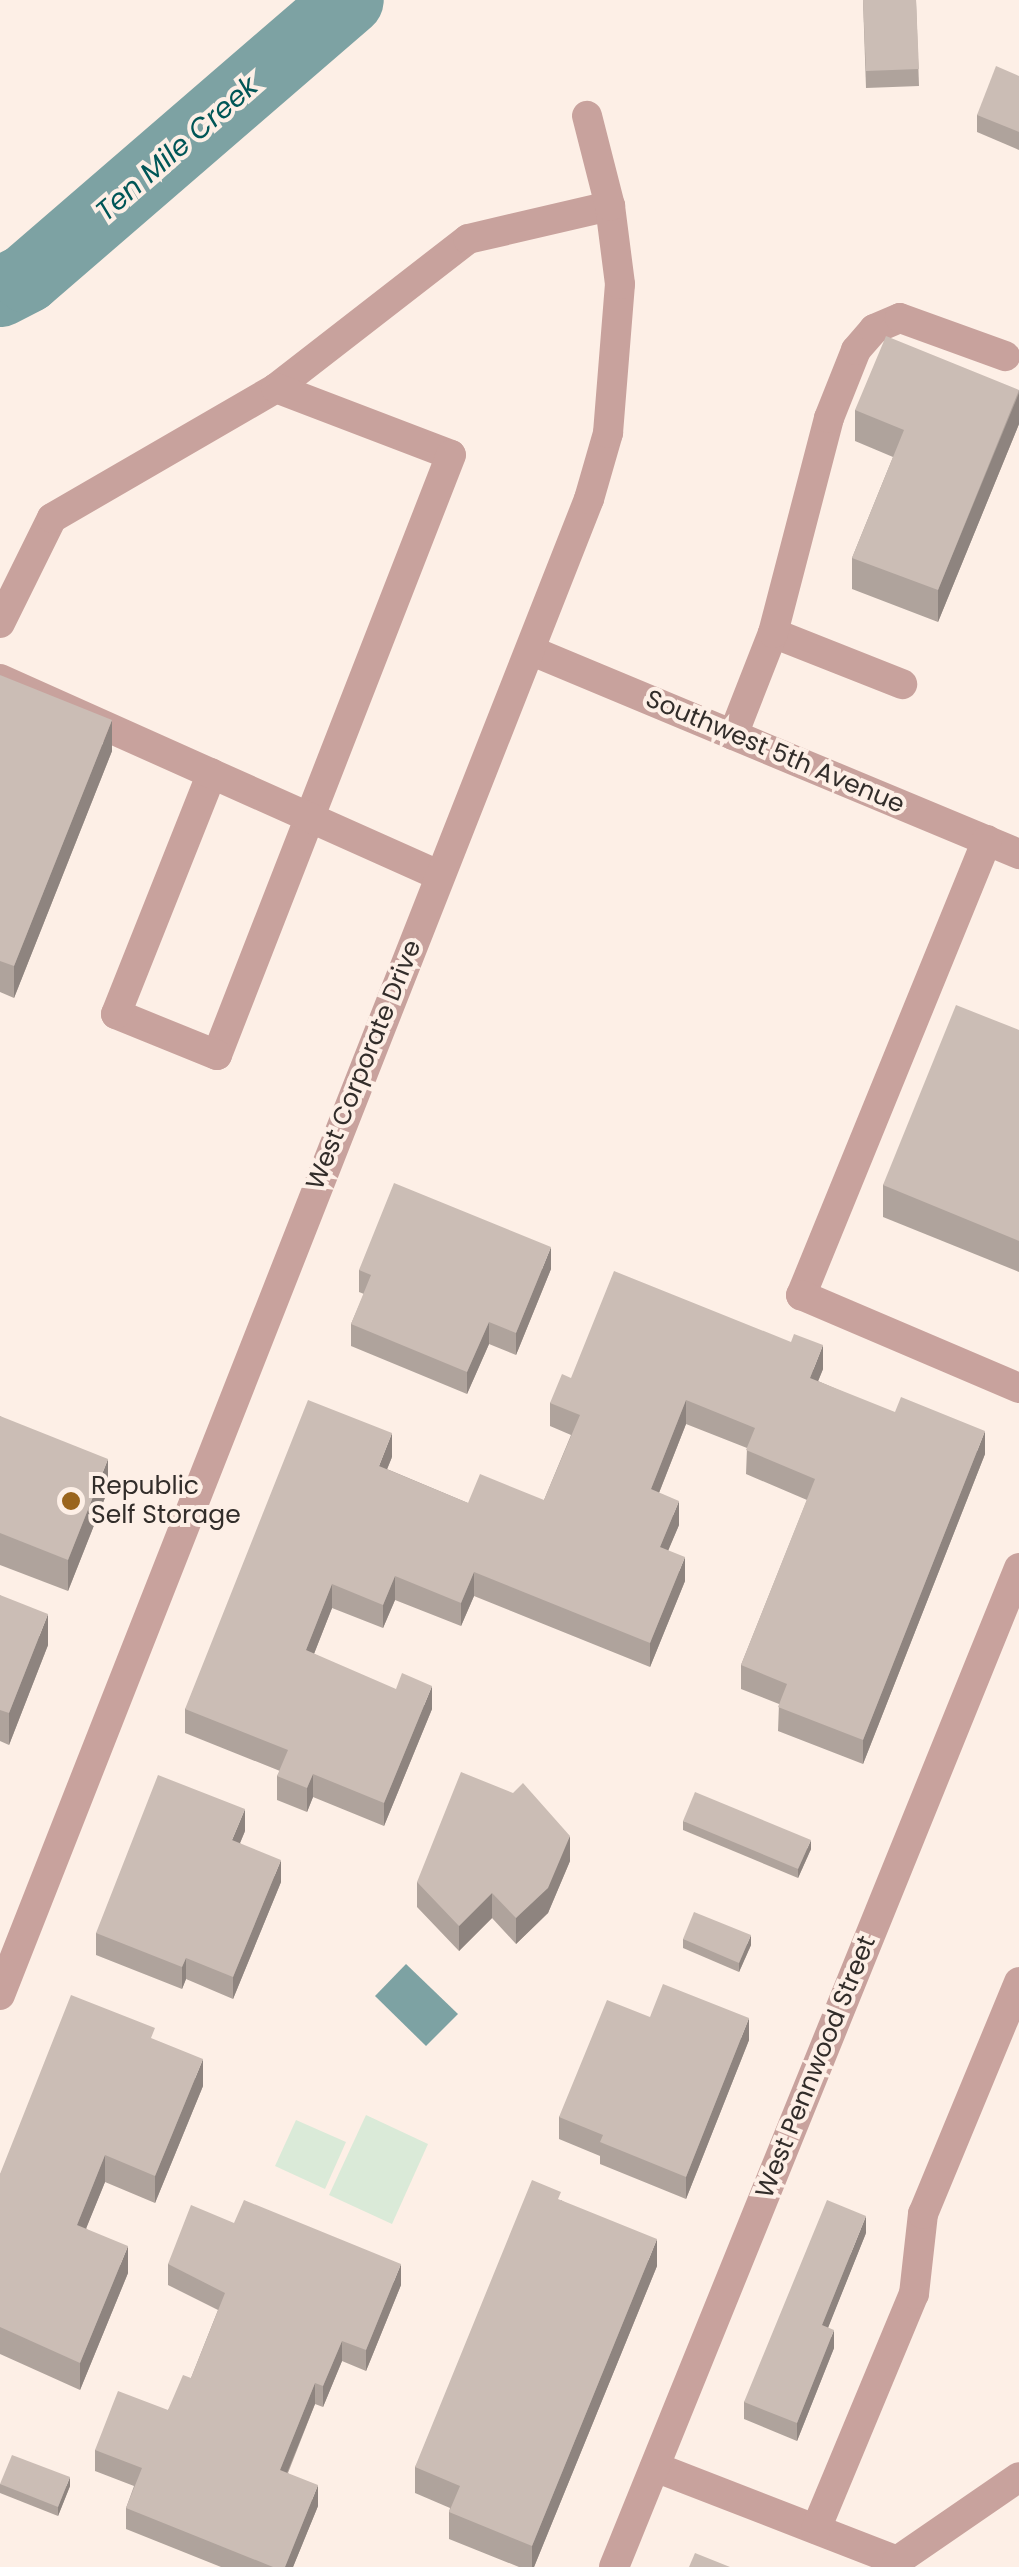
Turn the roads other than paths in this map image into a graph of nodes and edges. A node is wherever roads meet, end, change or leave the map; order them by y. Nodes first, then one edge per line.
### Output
1 (586, 116) dead end
2 (610, 206) junction
3 (1006, 356) dead end
4 (276, 388) junction
5 (0, 623) edge
6 (773, 633) junction
7 (532, 650) junction
8 (0, 679) edge
9 (902, 684) dead end
10 (733, 735) junction
11 (212, 773) junction
12 (310, 817) junction
13 (987, 840) junction
14 (1019, 854) edge
15 (440, 876) junction
16 (1019, 1388) edge
17 (1019, 1568) edge
18 (1019, 1982) edge
19 (0, 1995) edge
20 (654, 2466) junction
21 (1019, 2476) edge
22 (816, 2529) junction
23 (614, 2567) edge

1 - 2 street, West Corporate Drive
2 - 4 street
2 - 7 street, West Corporate Drive
3 - 6 street
4 - 5 street
4 - 12 street
6 - 9 street
6 - 10 street
7 - 10 street, Southwest 5th Avenue
7 - 15 street, West Corporate Drive
8 - 11 street
10 - 13 street, Southwest 5th Avenue
11 - 12 street
11 - 12 street
12 - 15 street
13 - 14 street, Southwest 5th Avenue
13 - 16 street
15 - 19 street, West Corporate Drive
17 - 20 street, West Pennwood Street
18 - 22 street
20 - 22 street
20 - 23 street, West Pennwood Street
21 - 22 street

